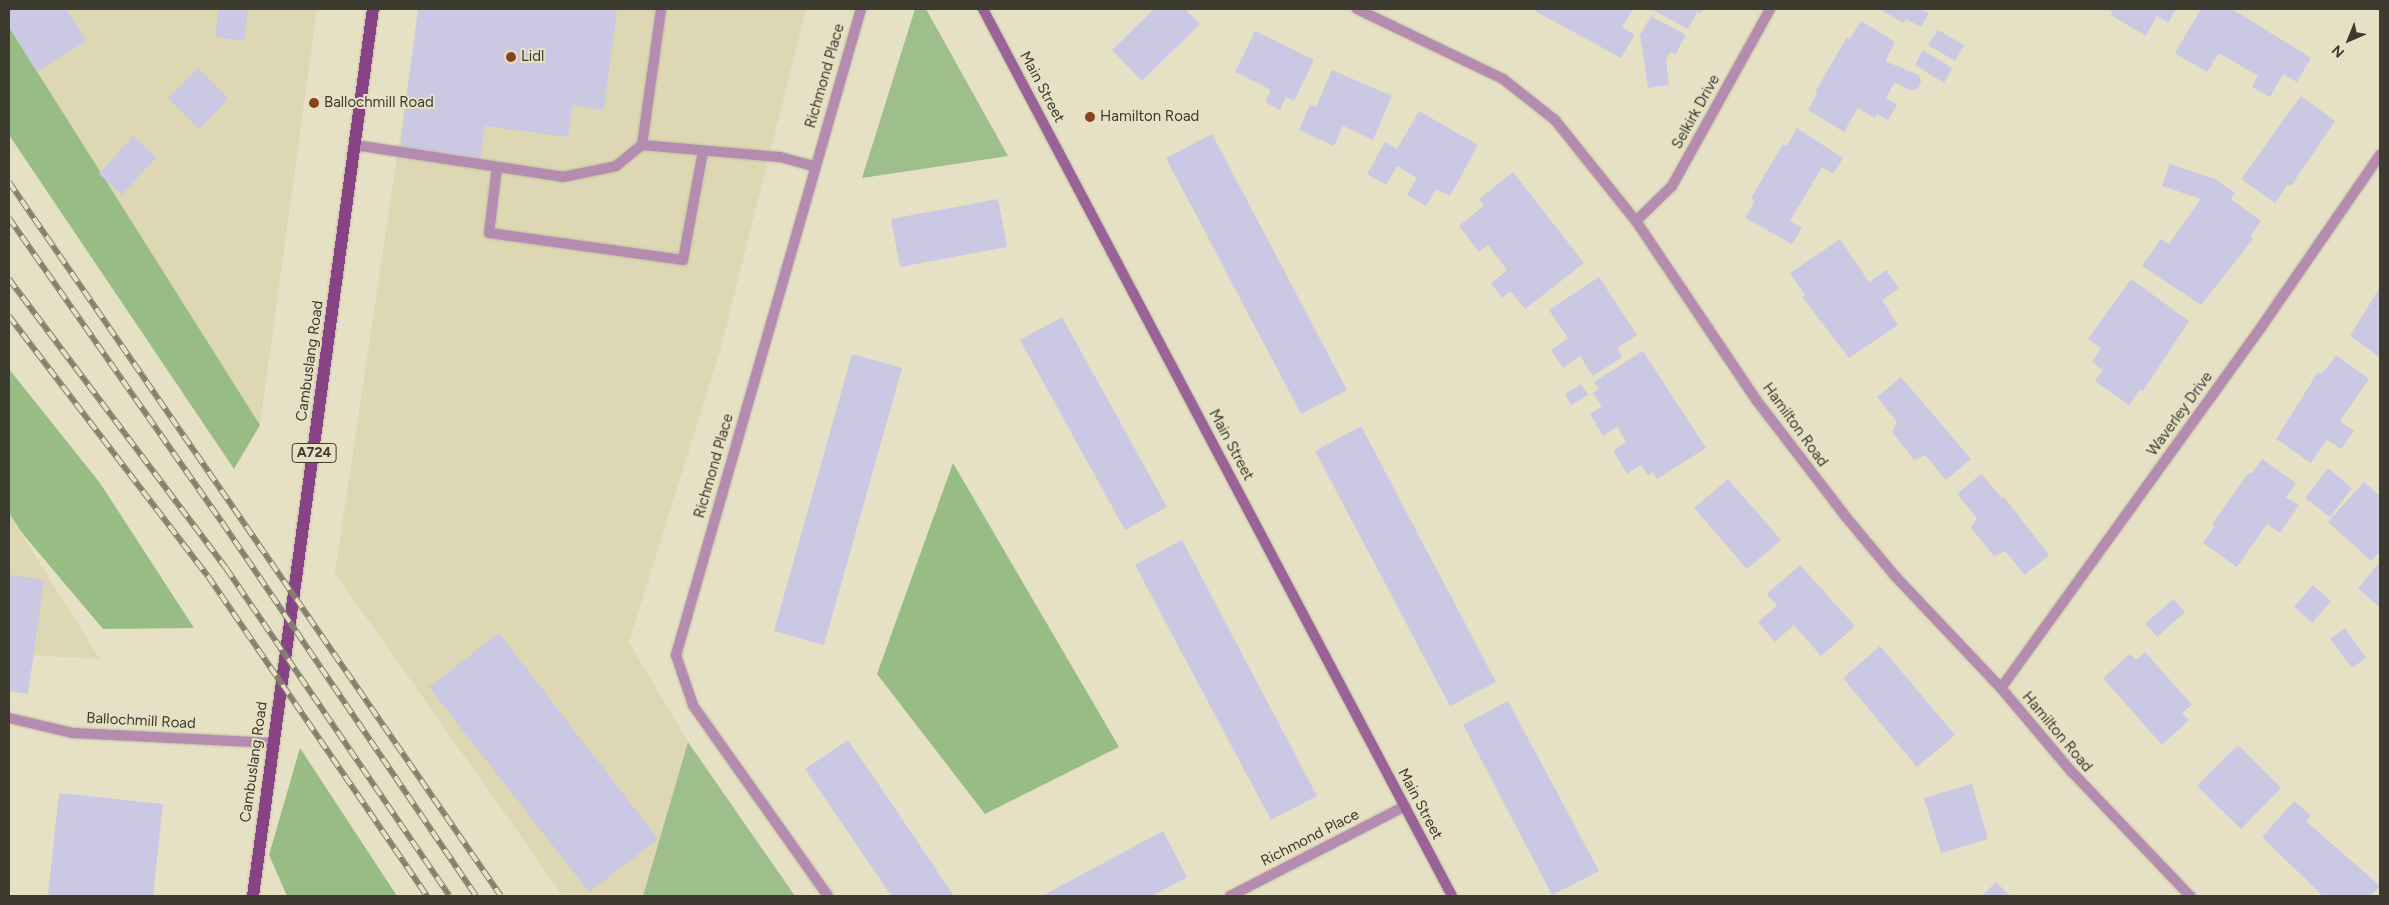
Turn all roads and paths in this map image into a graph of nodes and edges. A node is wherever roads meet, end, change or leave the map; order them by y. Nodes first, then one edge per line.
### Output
1 (373, 9) edge
2 (661, 9) edge
3 (860, 9) edge
4 (983, 9) edge
5 (1357, 9) edge
6 (1770, 9) edge
7 (355, 145) junction
8 (642, 145) junction
9 (702, 151) junction
10 (2380, 155) edge
11 (814, 166) junction
12 (497, 167) junction
13 (1636, 221) junction
14 (2001, 688) junction
15 (9, 718) edge
16 (273, 743) junction
17 (1404, 806) junction
18 (253, 896) edge
19 (828, 896) edge
20 (1230, 896) edge
21 (1452, 896) edge
22 (2190, 896) edge

1 - 7 main road, Cambuslang Road / A724
2 - 8 street
3 - 11 street, Richmond Place
4 - 17 main road, Main Street
5 - 13 street, Hamilton Road
6 - 13 street, Selkirk Drive
7 - 12 street
7 - 16 main road, Cambuslang Road / A724
8 - 9 street
8 - 12 street
9 - 11 street
9 - 12 street
10 - 14 street, Waverley Drive
11 - 19 street, Richmond Place
13 - 14 street, Hamilton Road
14 - 22 street, Hamilton Road
15 - 16 street, Ballochmill Road
16 - 18 main road, Cambuslang Road / A724
17 - 20 street, Richmond Place
17 - 21 main road, Main Street

